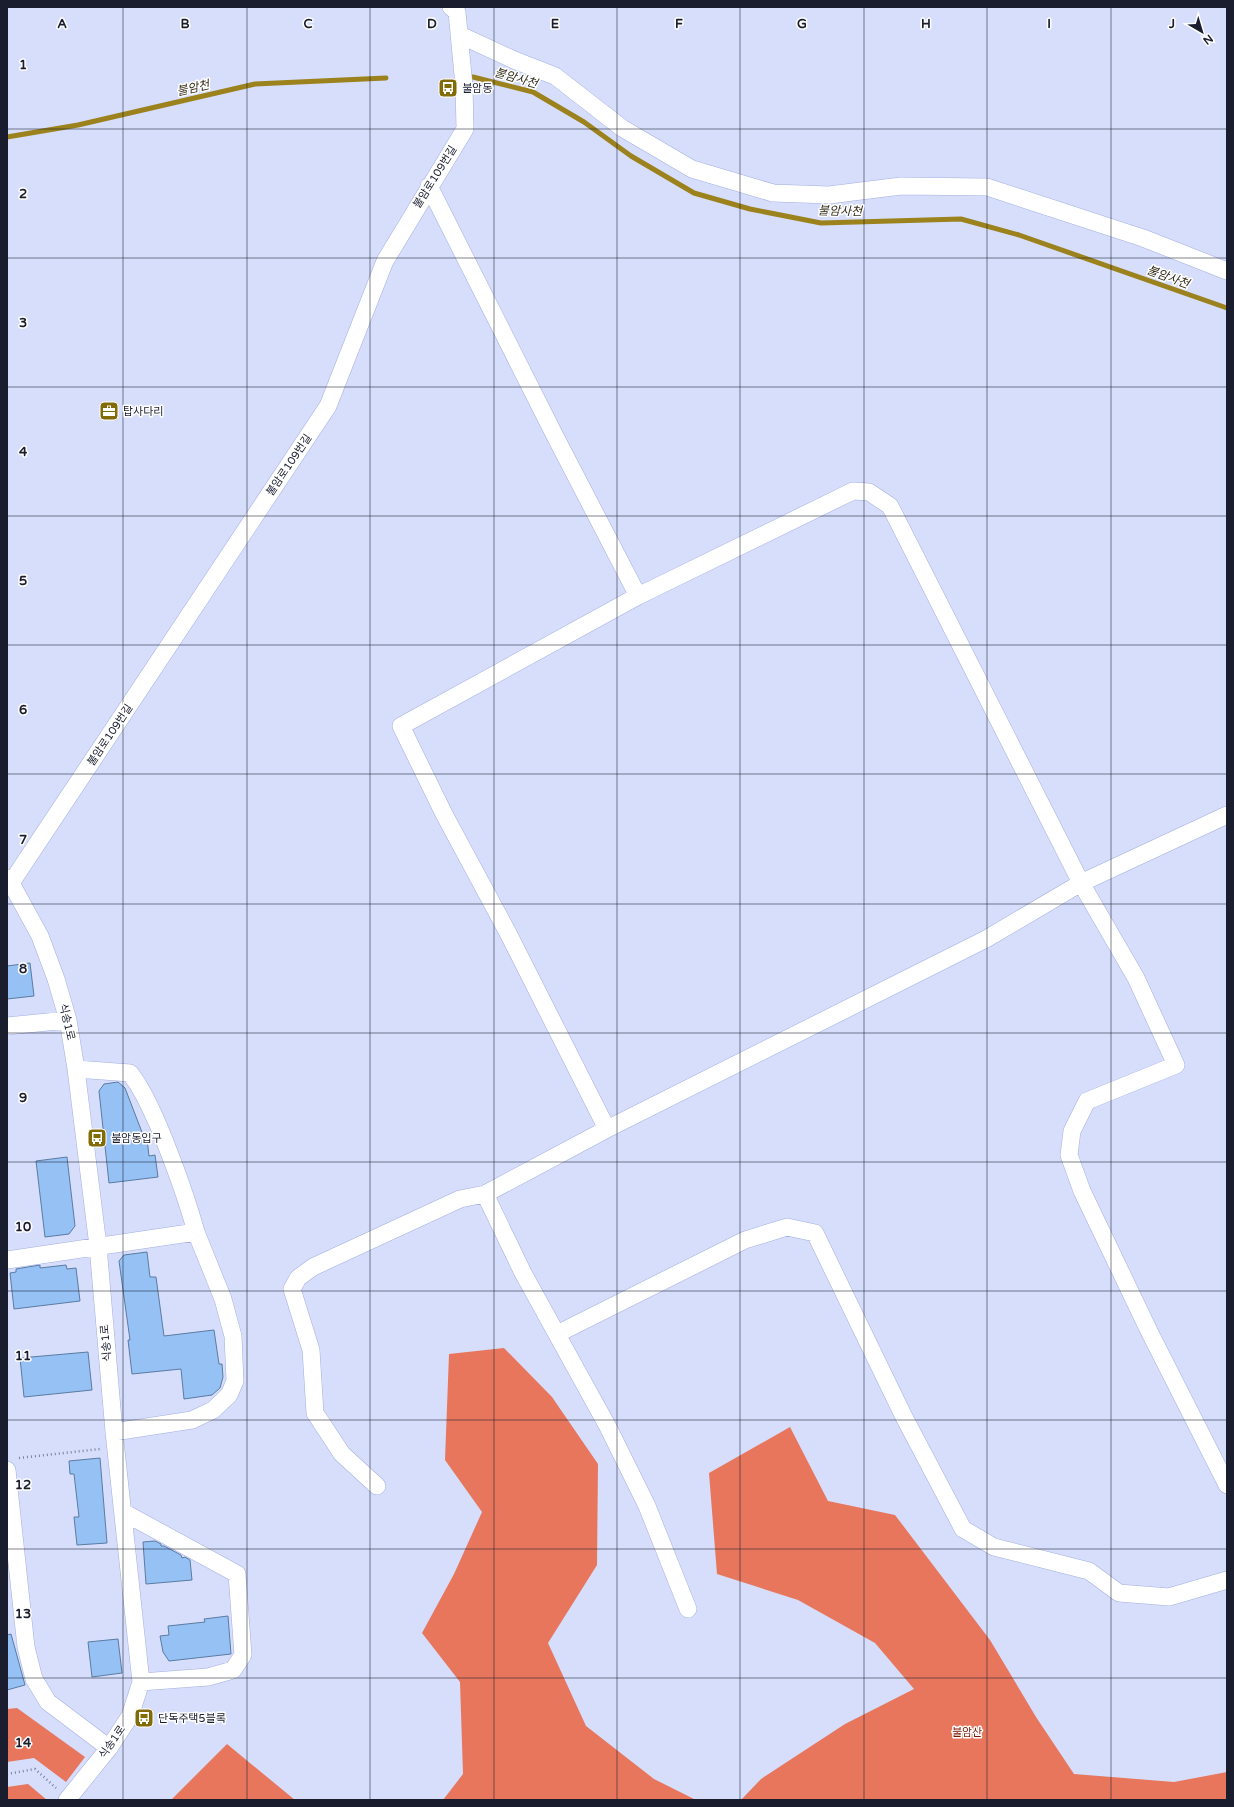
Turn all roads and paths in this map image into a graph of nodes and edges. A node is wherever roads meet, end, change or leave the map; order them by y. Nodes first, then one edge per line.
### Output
1 (458, 9) edge
2 (460, 35) junction
3 (429, 186) junction
4 (1227, 271) edge
5 (638, 596) junction
6 (1227, 816) edge
7 (8, 882) edge
8 (1081, 883) junction
9 (68, 1020) junction
10 (7, 1026) edge
11 (76, 1069) junction
12 (607, 1129) junction
13 (485, 1194) junction
14 (196, 1232) junction
15 (98, 1246) junction
16 (7, 1260) edge
17 (557, 1334) junction
18 (115, 1440) junction
19 (11, 1465) edge
20 (1227, 1485) edge
21 (377, 1486) dead end
22 (123, 1512) junction
23 (1227, 1580) edge
24 (688, 1609) dead end
25 (140, 1682) junction
26 (109, 1748) junction
27 (7, 1774) edge
28 (68, 1799) edge

1 - 2 street, 불암로109번길
2 - 3 street, 불암로109번길
2 - 4 street
3 - 5 street
3 - 7 street, 불암로109번길
5 - 8 street
5 - 12 street
6 - 8 street
7 - 9 street, 식송1로
8 - 12 street
8 - 20 street
9 - 10 street
9 - 11 street, 식송1로
11 - 14 street
11 - 15 street, 식송1로
12 - 13 street
13 - 17 street
13 - 21 street
14 - 15 street
14 - 18 street
15 - 16 street
15 - 18 street, 식송1로
17 - 23 street
17 - 24 street
18 - 19 path
18 - 22 street, 식송1로
19 - 26 street
22 - 25 street, 식송1로
22 - 25 street
25 - 26 street, 식송1로
26 - 28 street, 식송1로
27 - 28 path

